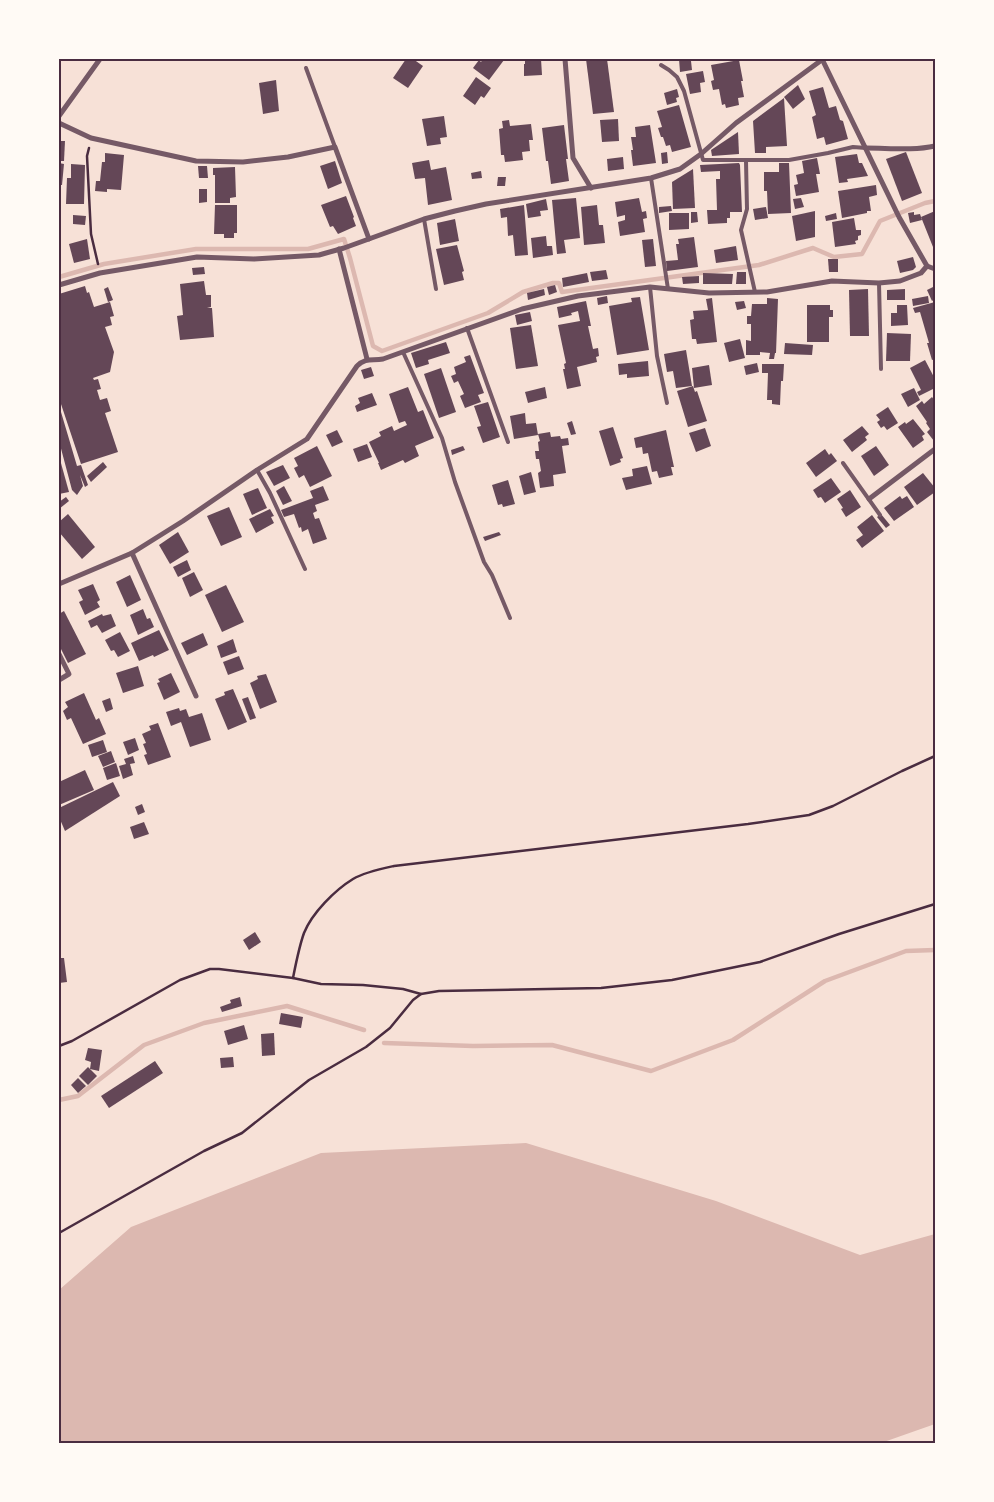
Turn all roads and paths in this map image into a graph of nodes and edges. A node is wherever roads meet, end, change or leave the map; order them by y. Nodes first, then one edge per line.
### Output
1 (100, 59) edge
2 (565, 59) edge
3 (823, 59) edge
4 (661, 65) dead end
5 (306, 68) dead end
6 (59, 116) edge
7 (59, 123) edge
8 (91, 138) junction
9 (335, 146) junction
10 (935, 146) edge
11 (866, 148) junction
12 (701, 154) junction
13 (746, 161) junction
14 (651, 178) junction
15 (591, 188) junction
16 (424, 219) junction
17 (369, 239) junction
18 (342, 249) junction
19 (98, 262) dead end
20 (927, 266) junction
21 (935, 269) edge
22 (879, 283) junction
23 (59, 285) edge
24 (650, 287) junction
25 (436, 289) dead end
26 (668, 289) junction
27 (755, 292) junction
28 (467, 328) junction
29 (403, 352) junction
30 (367, 359) junction
31 (881, 369) dead end
32 (667, 403) dead end
33 (508, 442) dead end
34 (935, 449) edge
35 (843, 463) dead end
36 (257, 470) junction
37 (869, 499) junction
38 (880, 515) dead end
39 (132, 552) junction
40 (305, 569) dead end
41 (59, 584) edge
42 (510, 618) dead end
43 (59, 654) edge
44 (59, 680) edge
45 (196, 696) dead end
46 (935, 756) edge
47 (935, 904) edge
48 (293, 978) junction
49 (421, 994) junction
50 (59, 1046) edge
51 (59, 1233) edge

1 - 6 street
2 - 15 street
3 - 11 street
3 - 12 street
4 - 12 lane
5 - 9 lane
7 - 8 street
8 - 9 street
8 - 19 path
9 - 17 street
10 - 11 street
11 - 13 lane
11 - 20 street
12 - 13 lane
12 - 14 street
13 - 27 lane
14 - 15 street
14 - 26 lane
15 - 16 street
16 - 17 street
16 - 25 lane
17 - 18 street
18 - 23 street
18 - 30 street
20 - 21 street
20 - 22 street
22 - 27 street
22 - 31 lane
24 - 26 street
24 - 28 street
24 - 32 lane
26 - 27 street
28 - 29 street
28 - 33 lane
29 - 30 street
29 - 42 lane
30 - 36 street
34 - 37 street
35 - 37 lane
36 - 39 street
36 - 40 lane
37 - 38 lane
39 - 41 street
39 - 45 street
43 - 44 street
46 - 48 path
47 - 49 path
48 - 49 path
48 - 50 path
49 - 51 path

